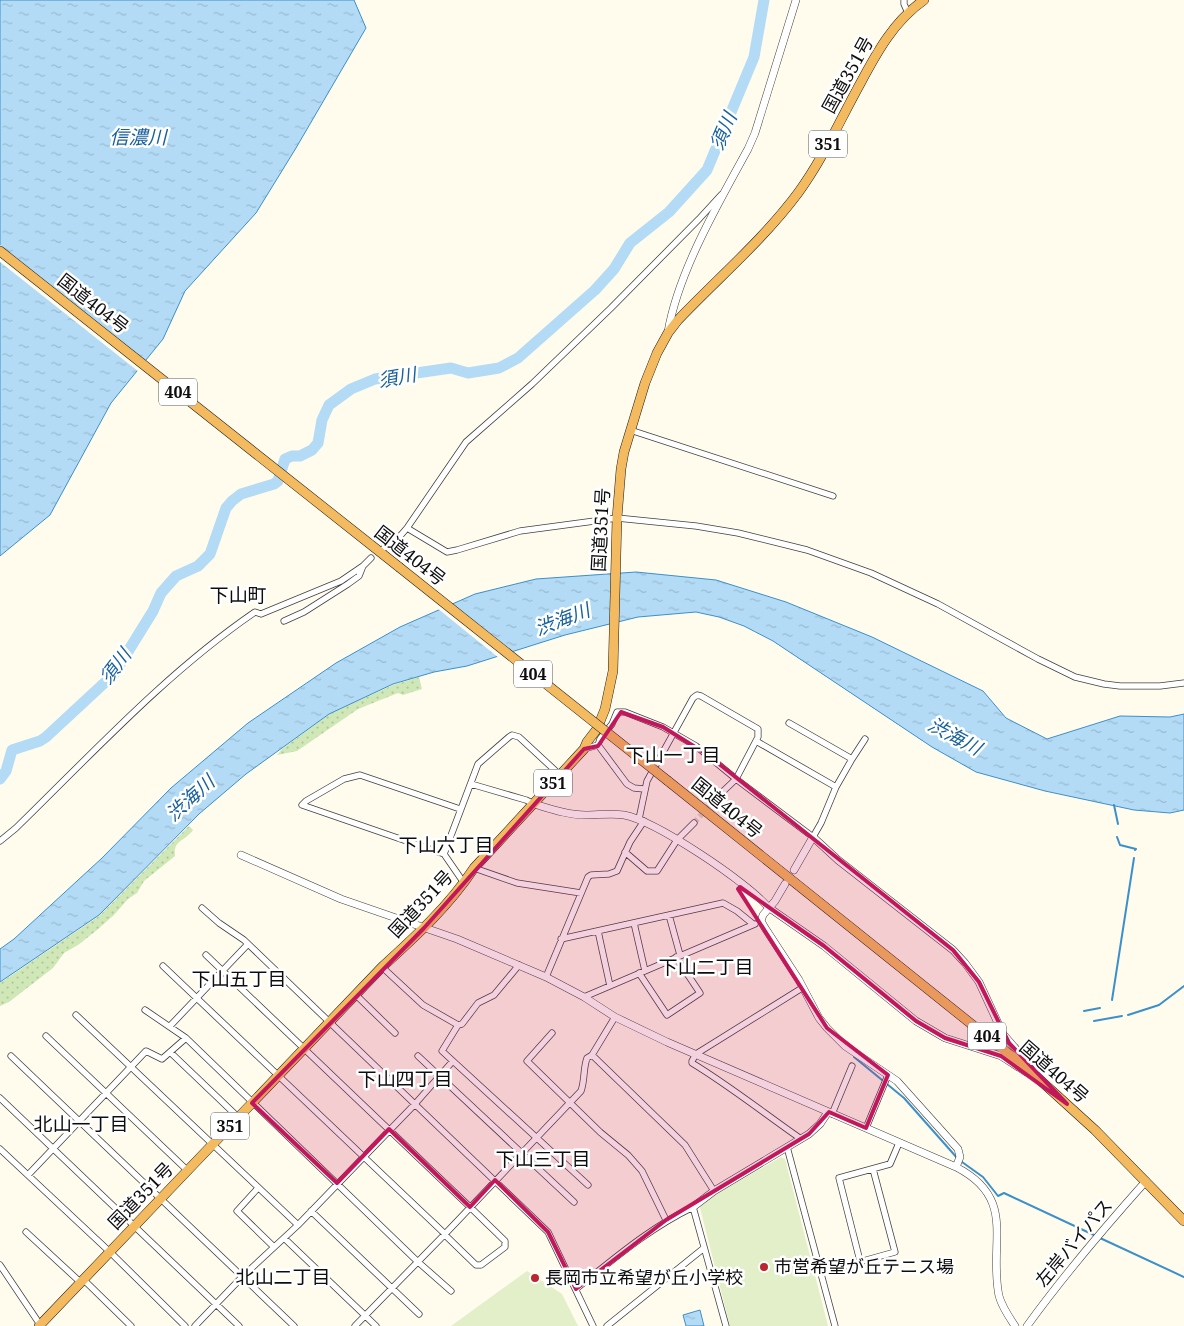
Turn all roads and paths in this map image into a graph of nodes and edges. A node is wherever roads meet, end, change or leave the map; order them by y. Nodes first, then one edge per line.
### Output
1 (796, 0) edge
2 (904, 0) edge
3 (924, 0) edge
4 (908, 13) junction
5 (727, 187) junction
6 (0, 251) edge
7 (668, 332) junction
8 (630, 430) junction
9 (833, 496) dead end
10 (617, 521) junction
11 (406, 528) junction
12 (384, 548) dead end
13 (371, 558) dead end
14 (363, 566) junction
15 (284, 621) dead end
16 (1184, 683) edge
17 (789, 723) dead end
18 (673, 732) junction
19 (865, 739) dead end
20 (756, 741) junction
21 (598, 745) junction
22 (584, 749) junction
23 (852, 759) junction
24 (560, 775) junction
25 (736, 779) junction
26 (471, 784) junction
27 (836, 788) junction
28 (644, 789) junction
29 (715, 799) tunnel mouth
30 (534, 804) junction
31 (460, 809) junction
32 (642, 820) junction
33 (694, 823) tunnel mouth
34 (814, 837) junction
35 (677, 840) junction
36 (0, 841) edge
37 (625, 852) junction
38 (444, 854) junction
39 (241, 855) dead end
40 (474, 868) junction
41 (794, 870) dead end
42 (464, 884) junction
43 (785, 884) dead end
44 (581, 893) junction
45 (768, 907) junction
46 (202, 908) dead end
47 (669, 915) junction
48 (761, 921) junction
49 (634, 923) junction
50 (753, 924) junction
51 (424, 928) junction
52 (598, 931) junction
53 (561, 939) junction
54 (248, 944) junction
55 (206, 955) dead end
56 (678, 956) junction
57 (163, 966) dead end
58 (519, 966) junction
59 (382, 967) junction
60 (223, 972) junction
61 (642, 972) junction
62 (546, 977) junction
63 (610, 986) junction
64 (802, 988) junction
65 (356, 995) junction
66 (584, 997) junction
67 (197, 999) junction
68 (145, 1010) dead end
69 (76, 1015) dead end
70 (615, 1016) junction
71 (330, 1022) junction
72 (458, 1025) junction
73 (170, 1026) junction
74 (395, 1033) dead end
75 (552, 1034) dead end
76 (46, 1036) dead end
77 (186, 1038) junction
78 (305, 1049) junction
79 (170, 1052) junction
80 (696, 1054) junction
81 (592, 1055) junction
82 (12, 1056) dead end
83 (418, 1056) dead end
84 (452, 1062) junction
85 (131, 1066) junction
86 (852, 1066) dead end
87 (278, 1075) junction
88 (888, 1075) junction
89 (439, 1076) junction
90 (106, 1093) junction
91 (0, 1098) edge
92 (252, 1102) junction
93 (569, 1102) junction
94 (415, 1104) junction
95 (1068, 1104) junction
96 (830, 1113) junction
97 (238, 1117) junction
98 (80, 1122) junction
99 (866, 1128) junction
100 (389, 1129) junction
101 (535, 1138) junction
102 (801, 1139) junction
103 (213, 1143) junction
104 (899, 1143) junction
105 (787, 1147) junction
106 (54, 1148) junction
107 (0, 1149) edge
108 (521, 1153) junction
109 (364, 1156) junction
110 (956, 1167) junction
111 (873, 1169) junction
112 (188, 1171) junction
113 (28, 1175) junction
114 (495, 1180) junction
115 (1146, 1181) junction
116 (337, 1183) junction
117 (588, 1185) dead end
118 (258, 1188) junction
119 (714, 1191) junction
120 (161, 1198) junction
121 (574, 1202) dead end
122 (470, 1206) junction
123 (693, 1207) junction
124 (311, 1211) junction
125 (666, 1220) junction
126 (1184, 1221) edge
127 (298, 1225) junction
128 (135, 1226) junction
129 (26, 1232) dead end
130 (445, 1234) junction
131 (284, 1238) junction
132 (274, 1247) junction
133 (704, 1248) junction
134 (110, 1252) junction
135 (418, 1261) junction
136 (860, 1261) junction
137 (0, 1265) edge
138 (820, 1273) junction
139 (242, 1276) junction
140 (83, 1280) junction
141 (392, 1288) junction
142 (576, 1289) junction
143 (451, 1291) dead end
144 (216, 1304) junction
145 (419, 1314) dead end
146 (366, 1315) junction
147 (40, 1326) edge
148 (132, 1326) edge
149 (185, 1326) edge
150 (195, 1326) edge
151 (239, 1326) edge
152 (294, 1326) edge
153 (355, 1326) edge
154 (376, 1326) edge
155 (593, 1326) edge
156 (606, 1326) edge
157 (726, 1326) edge
158 (834, 1326) edge
159 (1015, 1326) edge
160 (1027, 1326) edge

1 - 5 street
2 - 4 street
3 - 4 highway, 国道351号 / 351
4 - 7 highway, 国道351号 / 351
5 - 7 street
5 - 11 street
6 - 95 highway, 国道404号 / 404, bridge
7 - 8 highway, 国道351号 / 351
8 - 9 street
8 - 10 highway, 国道351号 / 351
10 - 11 street
10 - 16 street
10 - 22 highway, 国道351号 / 351
11 - 12 street
13 - 14 street
14 - 15 street
14 - 36 street
17 - 23 street
18 - 20 street
18 - 21 street
18 - 25 street
18 - 28 street
19 - 23 street
20 - 25 street
20 - 27 street
21 - 22 street
21 - 28 street
22 - 24 highway, 国道351号 / 351
23 - 27 street
24 - 26 street
24 - 30 highway, 国道351号 / 351
25 - 29 street
25 - 34 street
26 - 30 street
26 - 31 street
27 - 34 street
28 - 32 street
30 - 32 street
30 - 40 highway, 国道351号 / 351
31 - 38 street
31 - 38 street
32 - 35 street
32 - 37 street
33 - 35 street
34 - 41 street
34 - 95 street
35 - 37 street
35 - 45 street
37 - 44 street
38 - 42 street
39 - 51 street
40 - 42 highway, 国道351号 / 351
40 - 44 street
42 - 51 highway, 国道351号 / 351
43 - 45 street
44 - 53 street
45 - 48 street
45 - 95 street
46 - 54 street
47 - 49 street
47 - 50 street
47 - 56 street
48 - 50 street
48 - 64 street
49 - 52 street
49 - 61 street
50 - 56 street
51 - 58 street
51 - 59 highway, 国道351号 / 351
52 - 53 street
52 - 63 street
53 - 62 street
54 - 60 street
54 - 71 street
55 - 60 street
56 - 61 street
56 - 61 street
57 - 67 street
58 - 62 street
58 - 72 street
59 - 65 highway, 国道351号 / 351
59 - 72 street
60 - 67 street
60 - 78 street
61 - 63 street
62 - 66 street
63 - 66 street
64 - 80 street
64 - 88 street
65 - 71 highway, 国道351号 / 351
65 - 74 street
66 - 70 street
67 - 73 street
67 - 87 street
68 - 73 street
69 - 85 street
70 - 80 street
70 - 81 street
71 - 78 highway, 国道351号 / 351
71 - 94 street
72 - 84 street
73 - 77 street
75 - 93 street
76 - 90 street
77 - 79 street
77 - 92 street
78 - 87 highway, 国道351号 / 351
78 - 100 street
79 - 85 street
79 - 97 street
80 - 96 street
80 - 102 street
81 - 93 street
81 - 119 street
82 - 98 street
83 - 89 street
84 - 89 street
84 - 101 street
85 - 90 street
85 - 103 street
86 - 96 street
87 - 92 highway, 国道351号 / 351
87 - 109 street
88 - 99 street
88 - 110 street
89 - 94 street
89 - 108 street
90 - 98 street
90 - 112 street
91 - 106 street
92 - 97 highway, 国道351号 / 351
92 - 116 street
93 - 101 street
93 - 125 street
94 - 100 street
94 - 114 street
95 - 115 highway, 国道404号 / 404
96 - 99 street
96 - 102 street
97 - 103 highway, 国道351号 / 351
98 - 106 street
98 - 120 street
99 - 104 street
100 - 109 street
100 - 122 street
101 - 108 street
101 - 117 street
102 - 105 street
103 - 112 highway, 国道351号 / 351
103 - 118 street
104 - 110 street
104 - 111 street
105 - 119 street
105 - 138 street
106 - 113 street
106 - 128 street
107 - 113 street
108 - 114 street
108 - 121 street
109 - 116 street
109 - 130 street
110 - 159 street
111 - 136 street
111 - 136 street
112 - 120 highway, 国道351号 / 351
113 - 134 street
114 - 122 street
114 - 142 street
115 - 126 highway, 国道404号 / 404
115 - 160 street, 左岸バイパス
116 - 124 street
116 - 135 street
118 - 127 street
118 - 132 street
119 - 123 street
120 - 128 highway, 国道351号 / 351
120 - 139 street
122 - 130 street
122 - 130 street
123 - 125 street
123 - 133 street
124 - 127 street
124 - 141 street
125 - 142 street
127 - 131 street
128 - 134 highway, 国道351号 / 351
128 - 144 street
129 - 140 street
130 - 135 street
131 - 132 street
131 - 146 street
132 - 139 street
133 - 156 street
133 - 157 street
134 - 140 highway, 国道351号 / 351
134 - 149 street
135 - 141 street
135 - 143 street
136 - 138 street
137 - 147 street
138 - 158 street
139 - 144 street
139 - 152 street
140 - 147 highway, 国道351号 / 351
140 - 148 street
141 - 145 street
141 - 146 street
142 - 155 street
144 - 150 street
144 - 151 street
146 - 153 street
146 - 154 street

